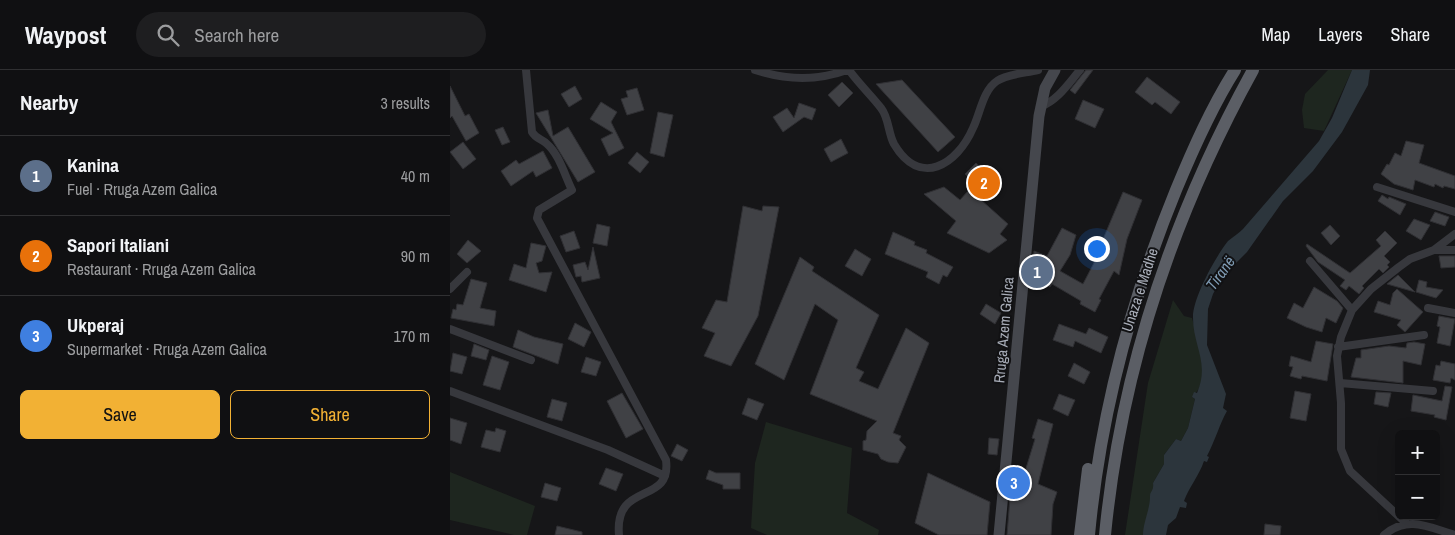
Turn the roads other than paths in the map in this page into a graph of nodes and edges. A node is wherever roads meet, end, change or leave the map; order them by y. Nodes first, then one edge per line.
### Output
1 (526, 70) edge
2 (755, 70) edge
3 (848, 70) edge
4 (1038, 70) edge
5 (1055, 70) edge
6 (1080, 70) edge
7 (1234, 70) edge
8 (1253, 70) edge
9 (1040, 107) junction
10 (1377, 186) dead end
11 (1455, 212) edge
12 (1455, 234) edge
13 (1434, 250) junction
14 (1455, 250) edge
15 (1310, 261) dead end
16 (467, 272) dead end
17 (450, 289) edge
18 (1428, 308) dead end
19 (1352, 310) junction
20 (1455, 313) edge
21 (450, 329) edge
22 (1143, 334) junction
23 (1424, 335) dead end
24 (1123, 345) junction
25 (1338, 347) junction
26 (531, 360) dead end
27 (1340, 383) junction
28 (1433, 391) dead end
29 (450, 392) edge
30 (665, 476) junction
31 (1406, 523) junction
32 (620, 535) edge
33 (999, 535) edge
34 (1080, 535) edge
35 (1089, 535) edge
36 (1105, 535) edge
37 (1113, 535) edge
38 (1384, 535) edge
39 (1455, 535) edge

1 - 30 street
2 - 3 street
3 - 4 street
5 - 9 main road, Rruga Azem Galica
6 - 9 street
7 - 24 highway, Unaza e Madhe
8 - 22 highway, Unaza e Madhe
9 - 33 main road, Rruga Azem Galica
10 - 11 street
12 - 13 street
13 - 14 street
13 - 19 street
15 - 19 street
16 - 17 street
18 - 20 street
19 - 25 street
21 - 26 street
22 - 36 highway, Unaza e Madhe
22 - 37 highway
23 - 25 street
24 - 34 highway
24 - 35 highway, Unaza e Madhe
25 - 27 street
27 - 28 street
27 - 31 street
29 - 30 street
30 - 32 street
31 - 38 street
31 - 39 street

